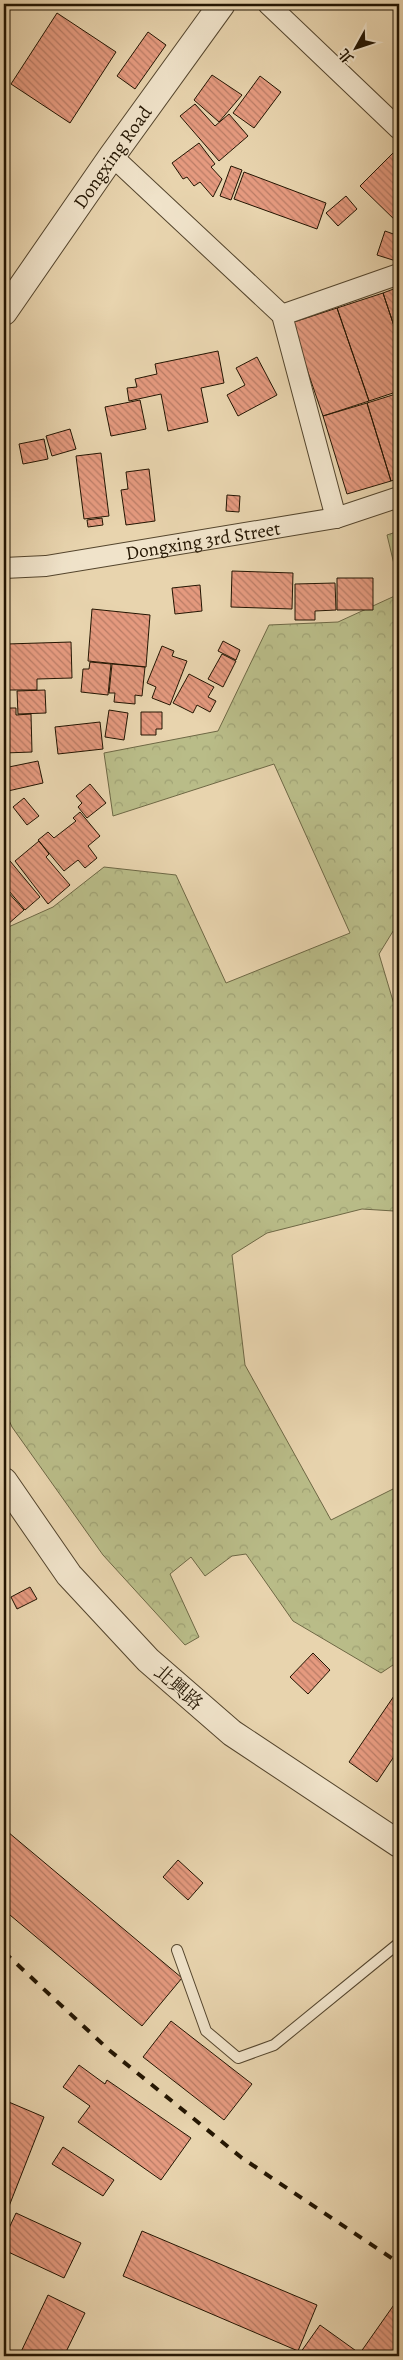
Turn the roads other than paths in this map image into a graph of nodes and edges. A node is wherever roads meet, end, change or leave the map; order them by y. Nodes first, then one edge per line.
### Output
1 (222, 4) edge
2 (268, 4) edge
3 (399, 129) edge
4 (112, 156) junction
5 (399, 274) edge
6 (4, 312) edge
7 (282, 315) junction
8 (399, 497) edge
9 (336, 518) junction
10 (4, 568) edge
11 (4, 1481) edge
12 (399, 1844) edge
13 (399, 1943) edge
14 (177, 1950) dead end

1 - 4 street, Dongxing Road
2 - 3 street
4 - 6 street, Dongxing Road
4 - 7 street
5 - 7 street
7 - 9 street
8 - 9 street, Dongxing 3rd Street
9 - 10 street, Dongxing 3rd Street
11 - 12 street, 北興路
13 - 14 lane

